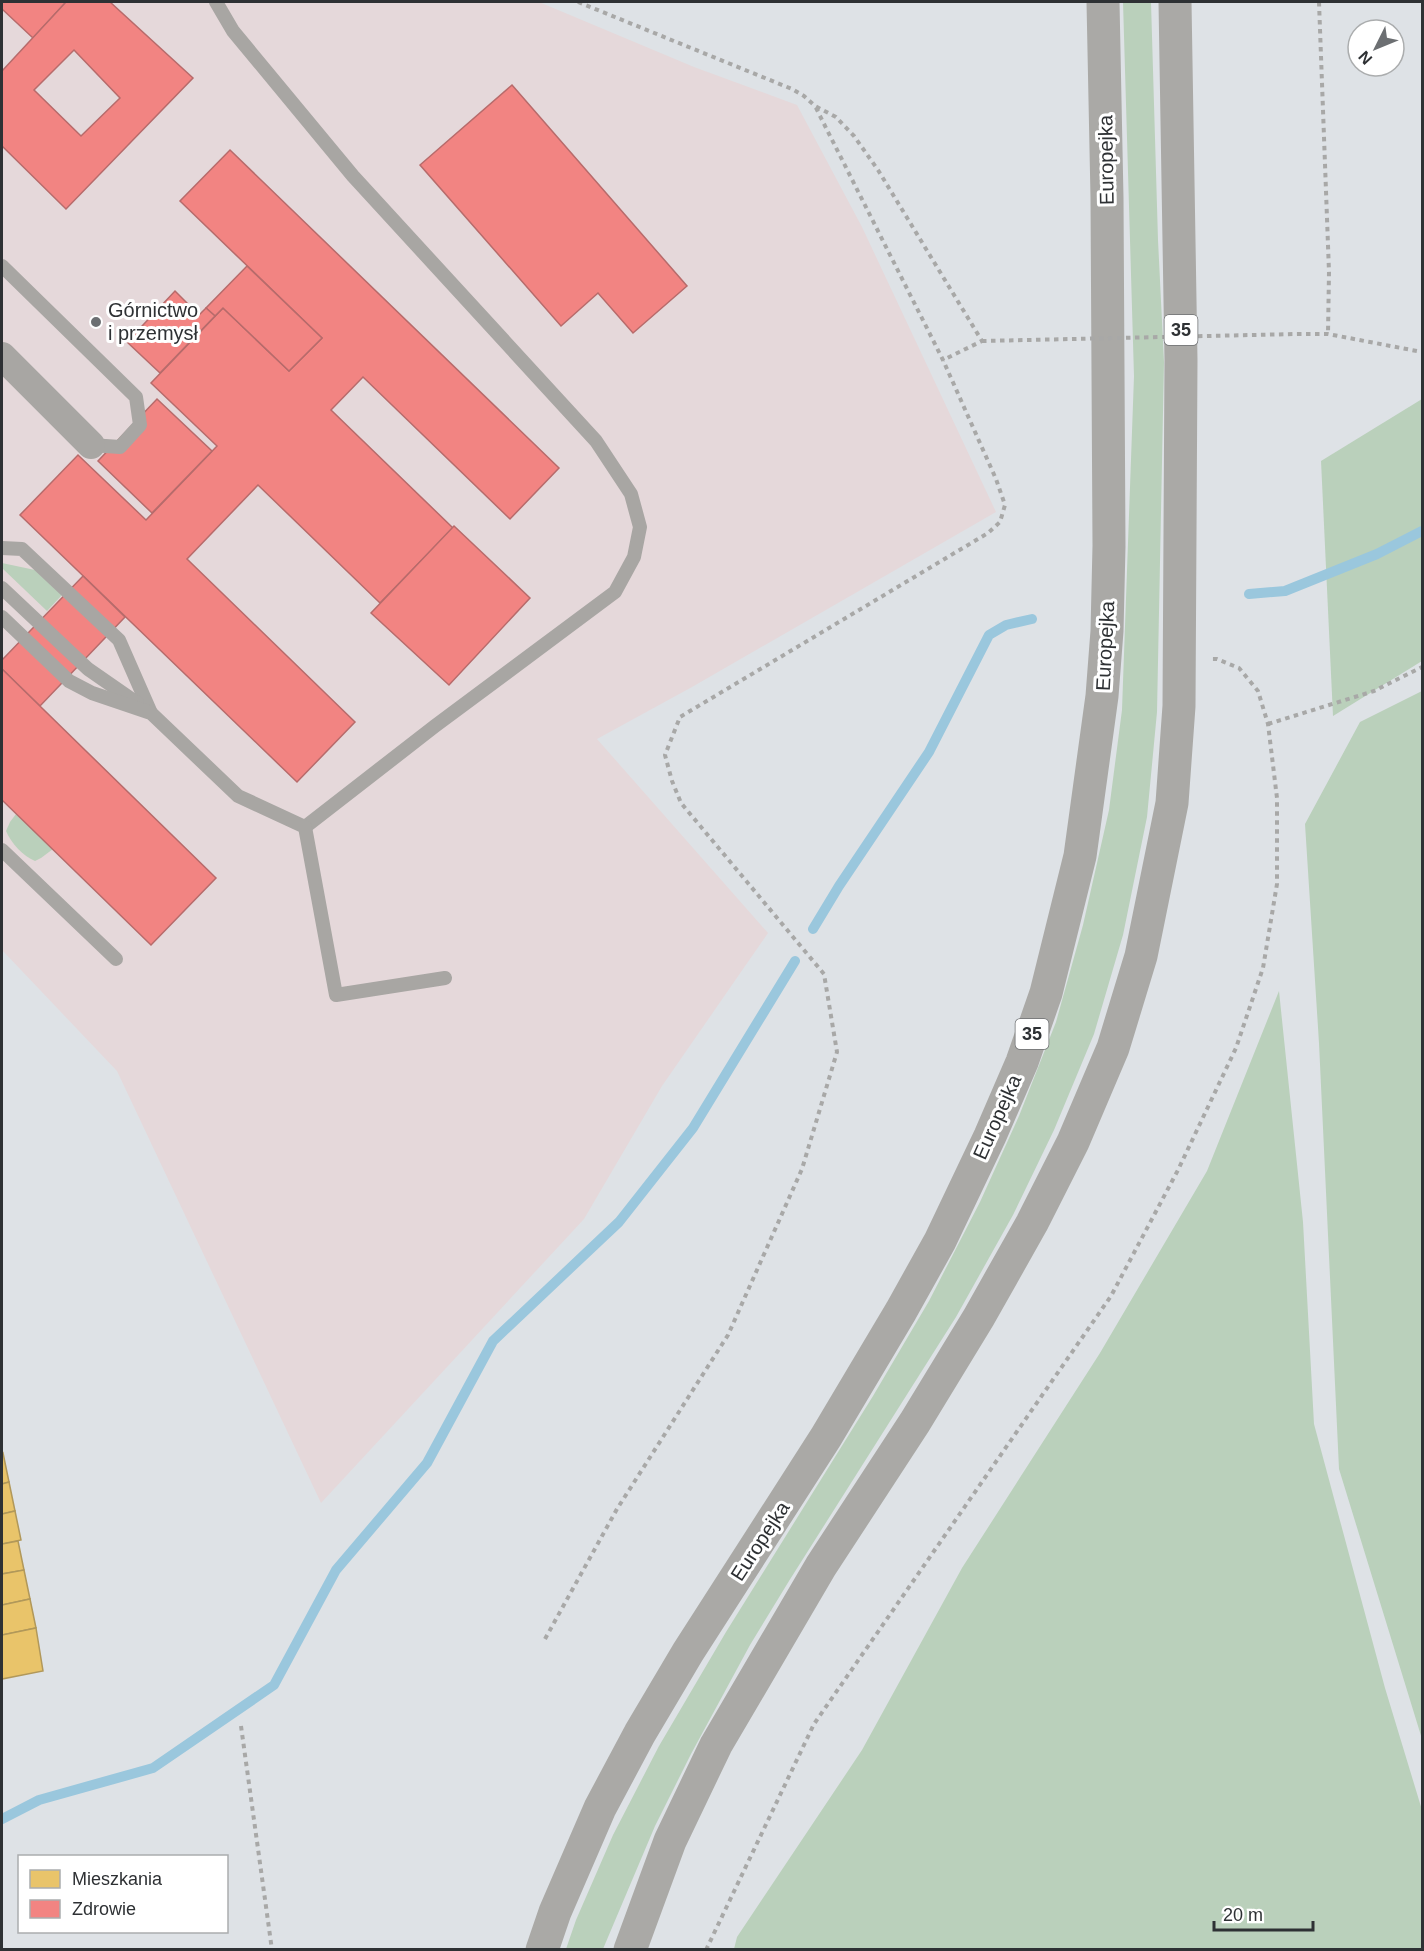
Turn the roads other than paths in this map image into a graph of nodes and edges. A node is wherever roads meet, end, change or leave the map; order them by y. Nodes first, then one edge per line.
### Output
1 (216, 2) edge
2 (1103, 2) edge
3 (1175, 2) edge
4 (2, 266) edge
5 (2, 356) edge
6 (91, 445) joint
7 (2, 548) edge
8 (2, 588) edge
9 (2, 617) edge
10 (151, 713) junction
11 (305, 827) junction
12 (2, 850) edge
13 (116, 959) dead end
14 (445, 978) dead end
15 (542, 1950) edge
16 (630, 1950) edge

1 - 11 lane
2 - 15 main road, Europejka / 35
3 - 16 main road, 35
4 - 6 lane
5 - 6 street
7 - 10 lane
8 - 10 lane
9 - 10 lane
10 - 11 lane
11 - 14 lane
12 - 13 lane

